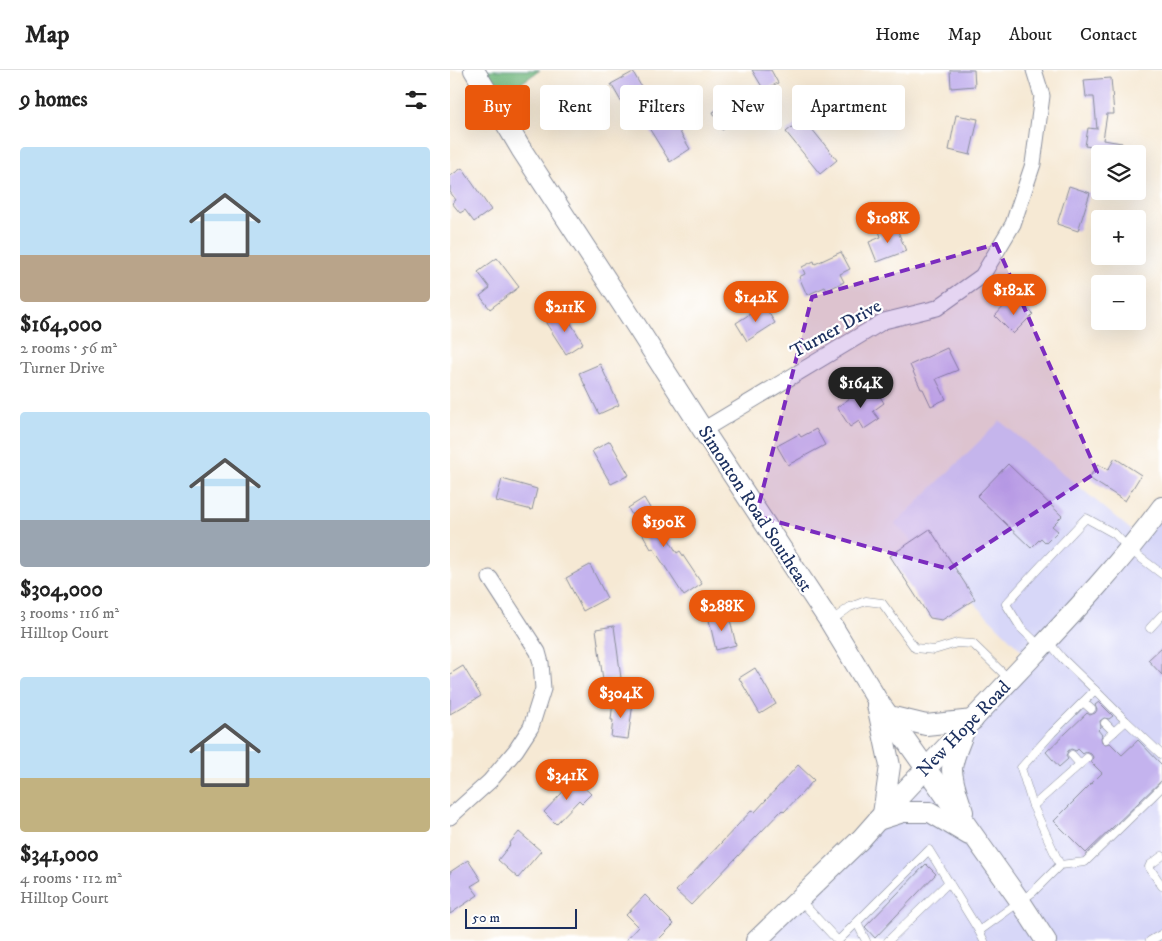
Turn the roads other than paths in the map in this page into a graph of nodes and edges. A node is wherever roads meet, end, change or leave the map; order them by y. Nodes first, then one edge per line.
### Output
1 (474, 70) edge
2 (1034, 70) edge
3 (703, 430) junction
4 (1162, 507) edge
5 (1130, 549) junction
6 (1162, 574) edge
7 (490, 578) dead end
8 (1162, 615) edge
9 (830, 622) junction
10 (1150, 628) dead end
11 (1044, 644) junction
12 (1010, 680) junction
13 (1095, 690) junction
14 (876, 698) junction
15 (1083, 702) junction
16 (1091, 709) dead end
17 (889, 716) junction
18 (1069, 716) junction
19 (1126, 721) junction
20 (970, 723) junction
21 (1105, 723) dead end
22 (1076, 724) dead end
23 (1114, 732) junction
24 (1052, 733) junction
25 (1106, 739) dead end
26 (1058, 740) dead end
27 (1072, 755) dead end
28 (1162, 755) edge
29 (1086, 758) dead end
30 (1080, 764) junction
31 (926, 768) junction
32 (1162, 787) edge
33 (1033, 806) junction
34 (450, 817) edge
35 (879, 817) junction
36 (971, 833) junction
37 (1162, 856) edge
38 (1060, 865) junction
39 (949, 882) junction
40 (1162, 886) edge
41 (799, 898) junction
42 (1020, 901) junction
43 (856, 923) junction
44 (979, 931) junction
45 (1162, 934) edge
46 (756, 941) edge
47 (866, 941) edge
48 (888, 941) edge
49 (984, 941) edge
50 (1046, 941) edge
51 (1150, 941) edge

1 - 3 street, Simonton Road Southeast
2 - 3 street, Turner Drive
3 - 9 street, Simonton Road Southeast
4 - 5 street, New Hope Road
5 - 6 lane
5 - 11 street, New Hope Road
5 - 11 lane
7 - 34 street
8 - 10 lane
9 - 12 lane
9 - 14 street, Simonton Road Southeast
11 - 12 street, New Hope Road
11 - 13 lane
12 - 20 street, New Hope Road
13 - 15 lane
13 - 19 lane
14 - 17 street, Simonton Road Southeast
14 - 35 street
15 - 16 lane
15 - 18 lane
17 - 20 street
17 - 31 street, Simonton Road Southeast
18 - 22 lane
18 - 24 lane
19 - 23 lane
19 - 28 lane
20 - 31 street, New Hope Road
20 - 36 street
21 - 23 lane
23 - 25 lane
24 - 26 lane
24 - 33 lane
27 - 30 lane
29 - 30 lane
30 - 33 lane
31 - 35 street, New Hope Road
31 - 36 street, Simonton Road Southeast
32 - 38 lane
33 - 38 lane
35 - 36 street
35 - 41 street, New Hope Road
36 - 42 street, Simonton Road Southeast
37 - 40 lane
38 - 42 lane
39 - 43 lane
39 - 44 lane
39 - 48 lane
41 - 43 lane
41 - 46 street, New Hope Road
42 - 44 lane
42 - 50 street, Simonton Road Southeast
43 - 47 lane
44 - 49 lane
45 - 51 lane

